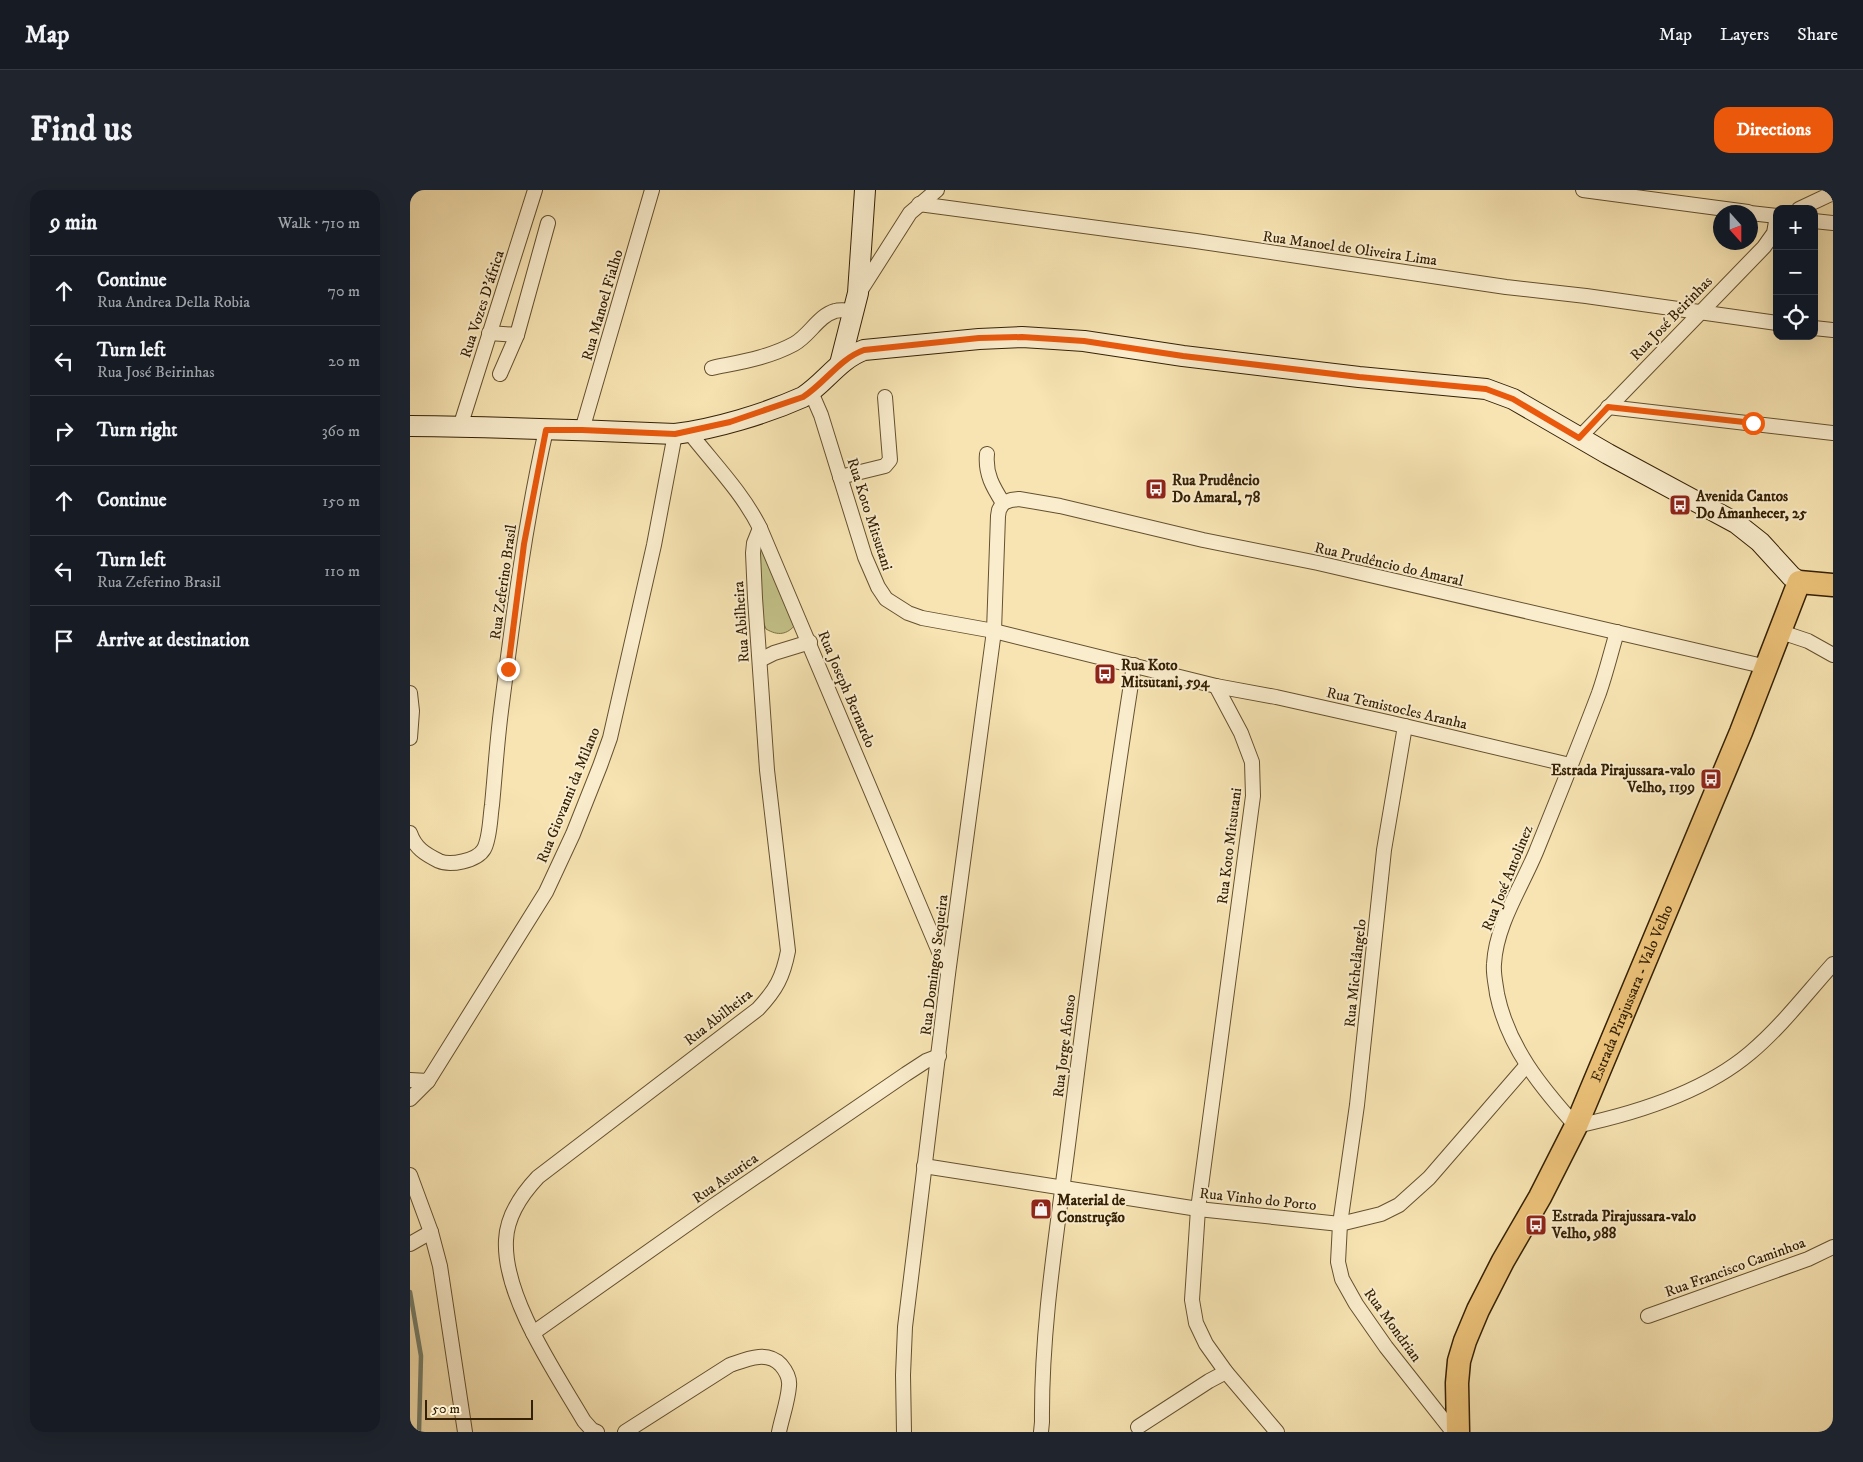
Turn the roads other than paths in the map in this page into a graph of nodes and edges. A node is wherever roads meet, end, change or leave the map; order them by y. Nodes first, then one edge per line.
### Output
1 (535, 190) edge
2 (652, 190) edge
3 (865, 190) edge
4 (937, 190) edge
5 (1583, 190) edge
6 (1833, 192) edge
7 (919, 204) junction
8 (1807, 205) edge
9 (1713, 208) edge
10 (1758, 214) edge
11 (1773, 216) edge
12 (1818, 221) edge
13 (548, 223) dead end
14 (1833, 223) edge
15 (1773, 234) edge
16 (856, 302) junction
17 (1699, 312) junction
18 (1773, 322) edge
19 (1818, 328) edge
20 (1833, 330) edge
21 (489, 333) junction
22 (517, 335) junction
23 (840, 364) junction
24 (712, 368) dead end
25 (500, 374) dead end
26 (812, 392) junction
27 (885, 397) dead end
28 (1608, 407) junction
29 (410, 426) edge
30 (460, 427) junction
31 (546, 430) junction
32 (582, 430) junction
33 (682, 433) junction
34 (1833, 433) edge
35 (1579, 438) junction
36 (987, 454) dead end
37 (840, 477) junction
38 (1003, 503) junction
39 (760, 528) junction
40 (1800, 582) junction
41 (1833, 585) edge
42 (994, 631) junction
43 (1617, 632) junction
44 (1781, 632) junction
45 (810, 642) junction
46 (1833, 655) edge
47 (760, 660) junction
48 (1134, 665) junction
49 (1767, 667) junction
50 (1216, 686) junction
51 (410, 693) edge
52 (1405, 726) junction
53 (410, 738) edge
54 (1570, 765) junction
55 (410, 833) edge
56 (1833, 964) edge
57 (948, 974) junction
58 (939, 1056) junction
59 (1526, 1066) junction
60 (410, 1080) edge
61 (428, 1081) junction
62 (410, 1099) edge
63 (1576, 1126) junction
64 (924, 1166) junction
65 (410, 1175) edge
66 (1063, 1188) junction
67 (1198, 1209) junction
68 (1340, 1224) junction
69 (431, 1232) junction
70 (410, 1244) edge
71 (1833, 1247) edge
72 (1648, 1316) dead end
73 (533, 1333) junction
74 (1226, 1372) junction
75 (1138, 1426) dead end
76 (465, 1432) edge
77 (597, 1432) edge
78 (625, 1432) edge
79 (779, 1432) edge
80 (904, 1432) edge
81 (1040, 1432) edge
82 (1277, 1432) edge
83 (1453, 1432) edge
84 (1458, 1432) edge

1 - 21 street, Rua Vozes D'áfrica
2 - 32 street, Rua Manoel Fialho
3 - 16 main road
4 - 7 street
5 - 9 street
6 - 8 street
7 - 16 street
7 - 17 street, Rua Manoel de Oliveira Lima
10 - 11 street
12 - 14 street
13 - 22 street
15 - 17 street, Rua José Beirinhas
16 - 23 main road
16 - 24 street
17 - 18 street, Rua Manoel de Oliveira Lima
17 - 28 street, Rua José Beirinhas
19 - 20 street
21 - 22 street
21 - 30 street, Rua Vozes D'áfrica
22 - 25 street
23 - 26 main road
23 - 35 main road
26 - 33 main road
26 - 37 street, Rua Koto Mitsutani
27 - 37 street
28 - 34 street
28 - 35 street, Rua José Beirinhas
29 - 30 main road
30 - 31 main road
31 - 32 main road
31 - 55 street, Rua Zeferino Brasil
32 - 33 main road
33 - 39 street, Rua Joseph Bernardo
33 - 61 street, Rua Giovanni da Milano
35 - 40 main road
36 - 38 street
37 - 42 street, Rua Koto Mitsutani
38 - 42 street, Rua Domingos Sequeira
38 - 43 street, Rua Prudêncio do Amaral
39 - 45 street, Rua Joseph Bernardo
39 - 47 street, Rua Abilheira
40 - 41 main road
40 - 44 main road, Estrada Pirajussara - Valo Velho
42 - 48 street, Rua Koto Mitsutani
42 - 57 street, Rua Domingos Sequeira
43 - 49 street, Rua Prudêncio do Amaral
43 - 54 street, Rua José Antolinez
44 - 46 street
44 - 49 main road, Estrada Pirajussara - Valo Velho
45 - 47 street
45 - 57 street, Rua Joseph Bernardo
47 - 73 street, Rua Abilheira
48 - 50 street, Rua Koto Mitsutani
48 - 66 street, Rua Jorge Afonso
49 - 63 main road, Estrada Pirajussara - Valo Velho
50 - 52 street, Rua Temistocles Aranha
50 - 67 street, Rua Koto Mitsutani
51 - 53 street
52 - 54 street, Rua Temistocles Aranha
52 - 68 street, Rua Michelângelo
54 - 59 street, Rua José Antolinez
56 - 63 street
57 - 58 street, Rua Domingos Sequeira
58 - 64 street, Rua Domingos Sequeira
58 - 73 street, Rua Asturica
59 - 63 street, Rua José Antolinez
59 - 68 street, Rua Vinho do Porto
60 - 61 street
61 - 62 street, Rua Giovanni da Milano
63 - 84 main road, Estrada Pirajussara - Valo Velho
64 - 66 street, Rua Vinho do Porto
64 - 80 street, Rua Domingos Sequeira
65 - 69 street
66 - 67 street, Rua Vinho do Porto
66 - 81 street, Rua Jorge Afonso
67 - 68 street, Rua Vinho do Porto
67 - 74 street, Rua Koto Mitsutani
68 - 83 street, Rua Mondrian
69 - 70 street
69 - 76 street
71 - 72 street, Rua Francisco Caminhoa
73 - 77 street, Rua Abilheira
74 - 75 street
74 - 82 street, Rua Koto Mitsutani
78 - 79 street

